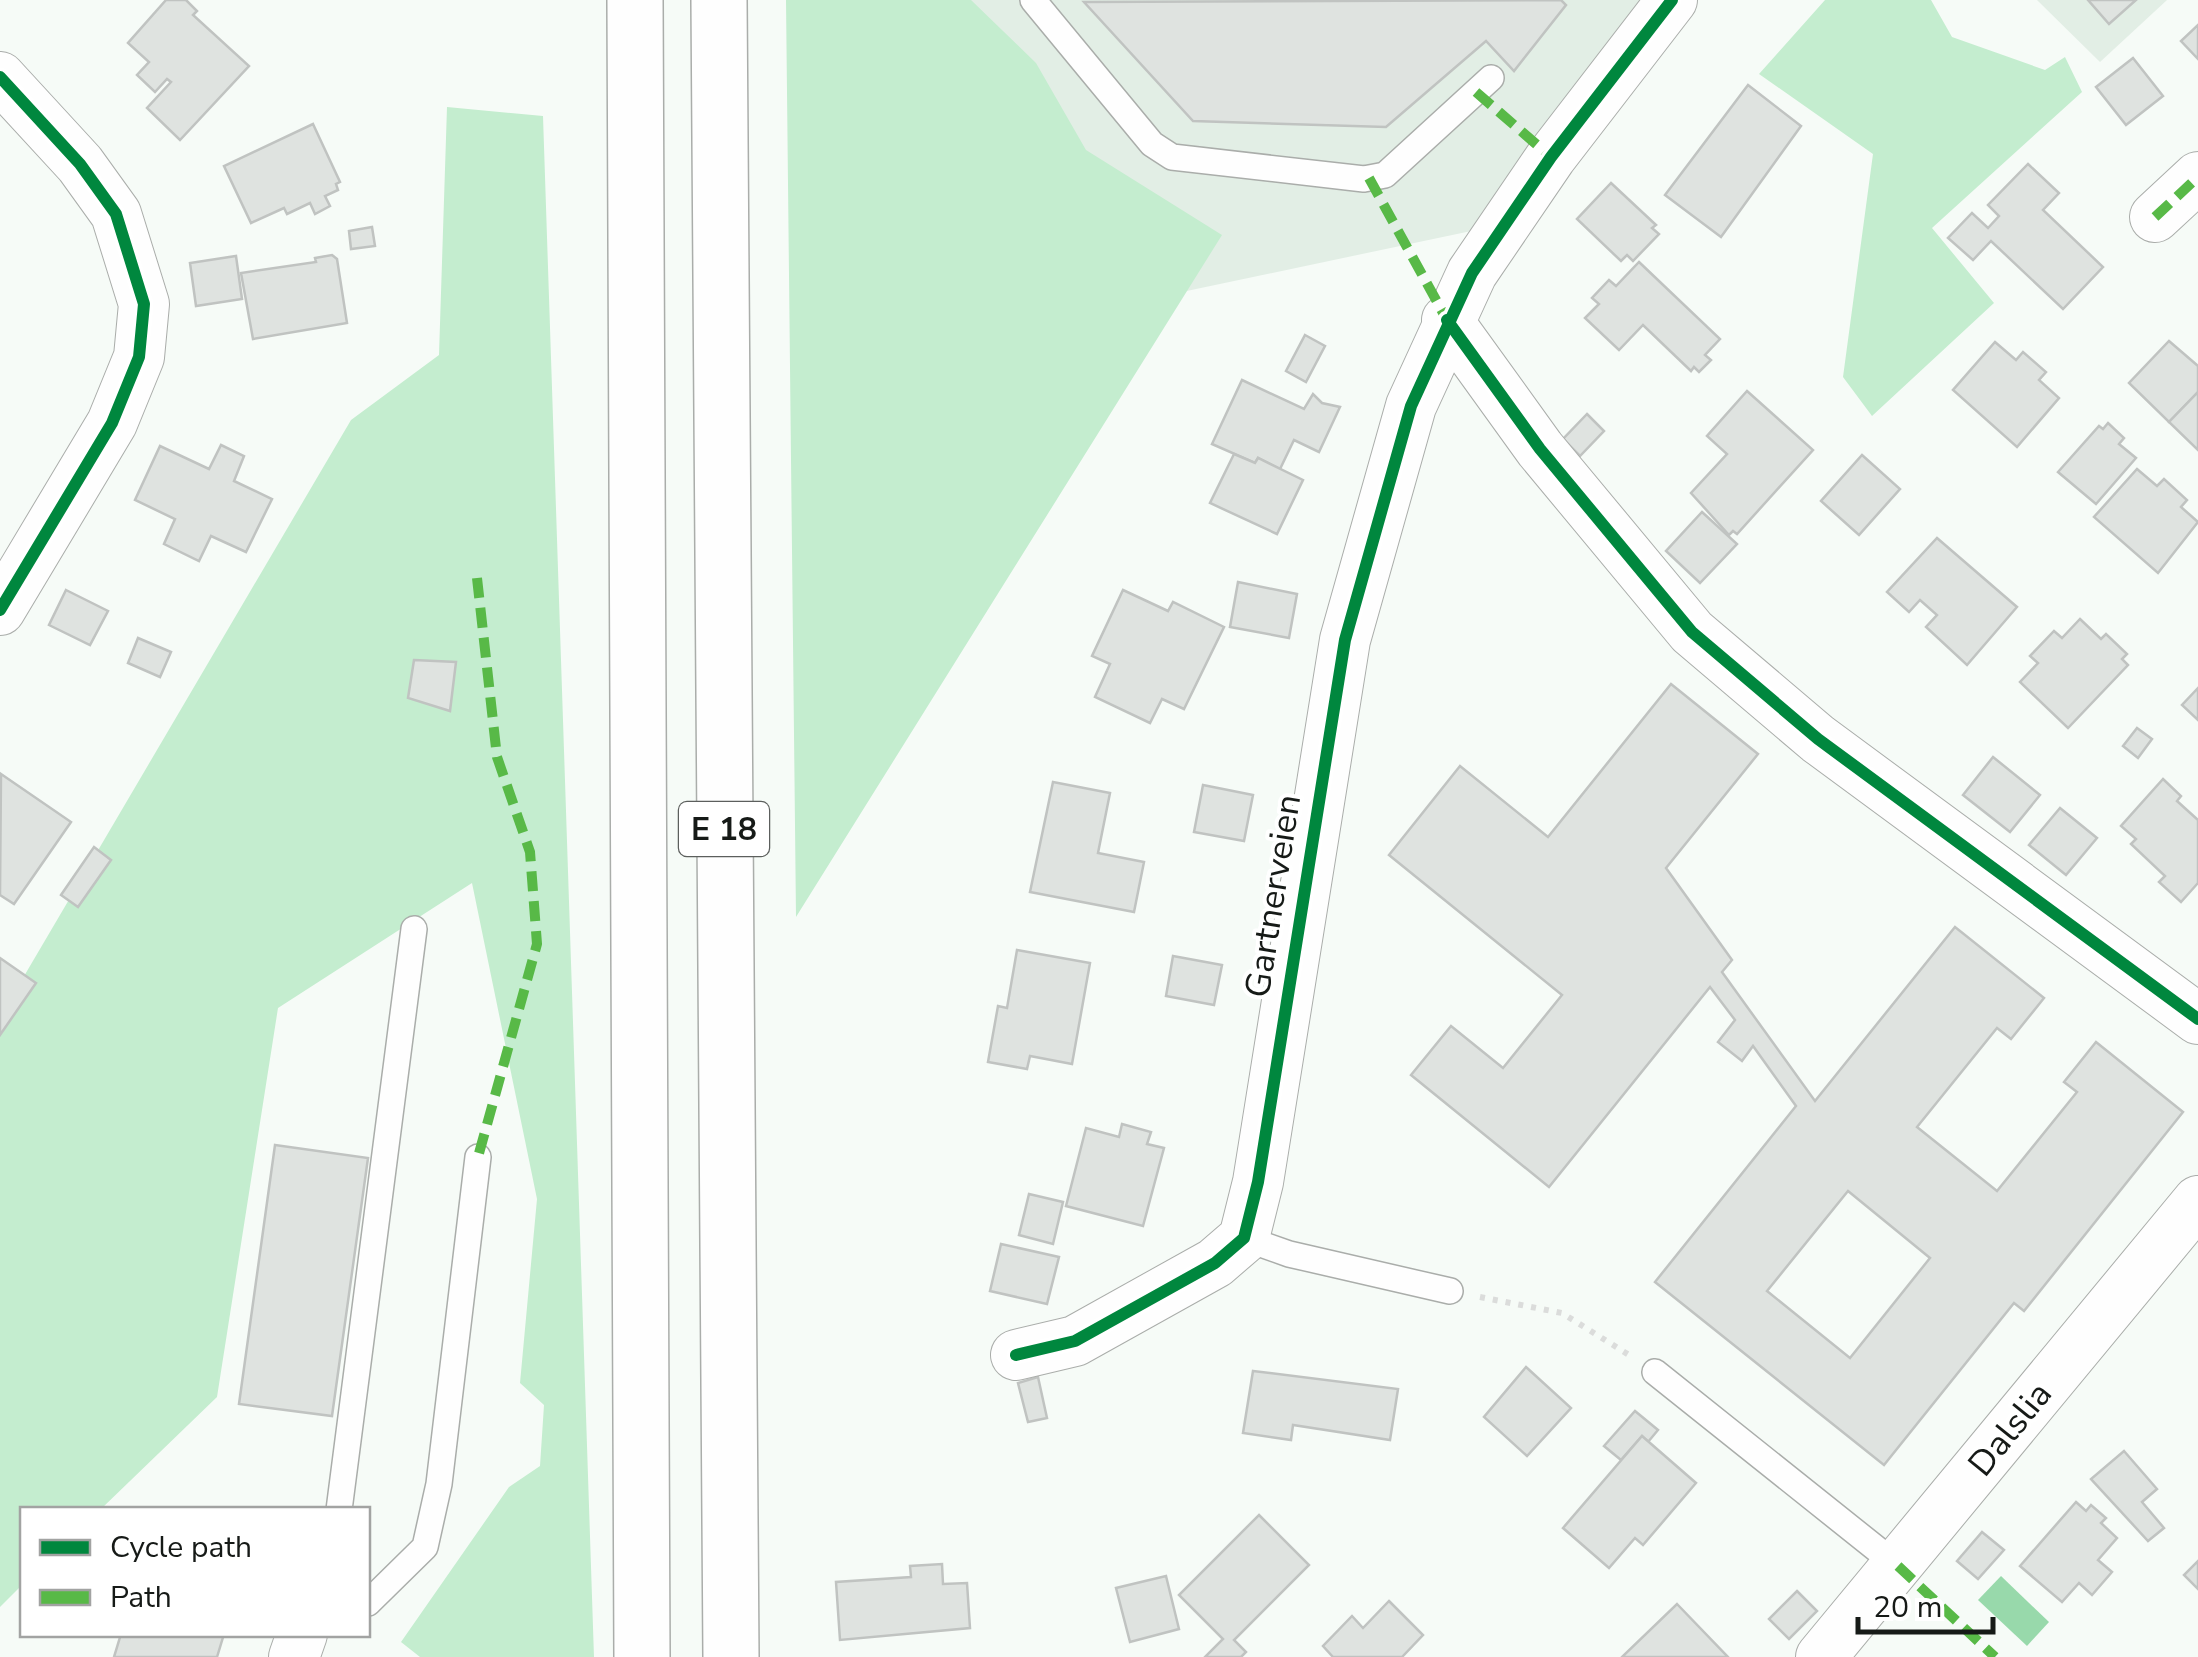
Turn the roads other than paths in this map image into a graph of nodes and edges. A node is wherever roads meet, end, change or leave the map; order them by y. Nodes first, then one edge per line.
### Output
1 (636, 0) edge
2 (718, 0) edge
3 (1033, 0) edge
4 (1672, 0) edge
5 (0, 77) edge
6 (1491, 78) dead end
7 (2198, 177) edge
8 (2155, 217) dead end
9 (1447, 320) junction
10 (0, 610) edge
11 (414, 929) dead end
12 (2198, 1019) edge
13 (478, 1157) dead end
14 (2198, 1201) edge
15 (1244, 1238) junction
16 (1450, 1291) road end
17 (1016, 1355) dead end
18 (1655, 1372) road end
19 (339, 1507) edge
20 (1898, 1566) junction
21 (370, 1601) edge
22 (642, 1657) edge
23 (731, 1657) edge
24 (1820, 1657) edge

1 - 22 highway, E 18
2 - 23 highway, E 18
3 - 6 lane
4 - 9 street, Gartnerveien
5 - 10 street
7 - 8 street
9 - 12 street
9 - 15 street, Gartnerveien
11 - 19 lane
13 - 21 lane
14 - 20 street, Dalslia
15 - 16 lane
15 - 17 street
18 - 20 lane
20 - 24 street, Dalslia

